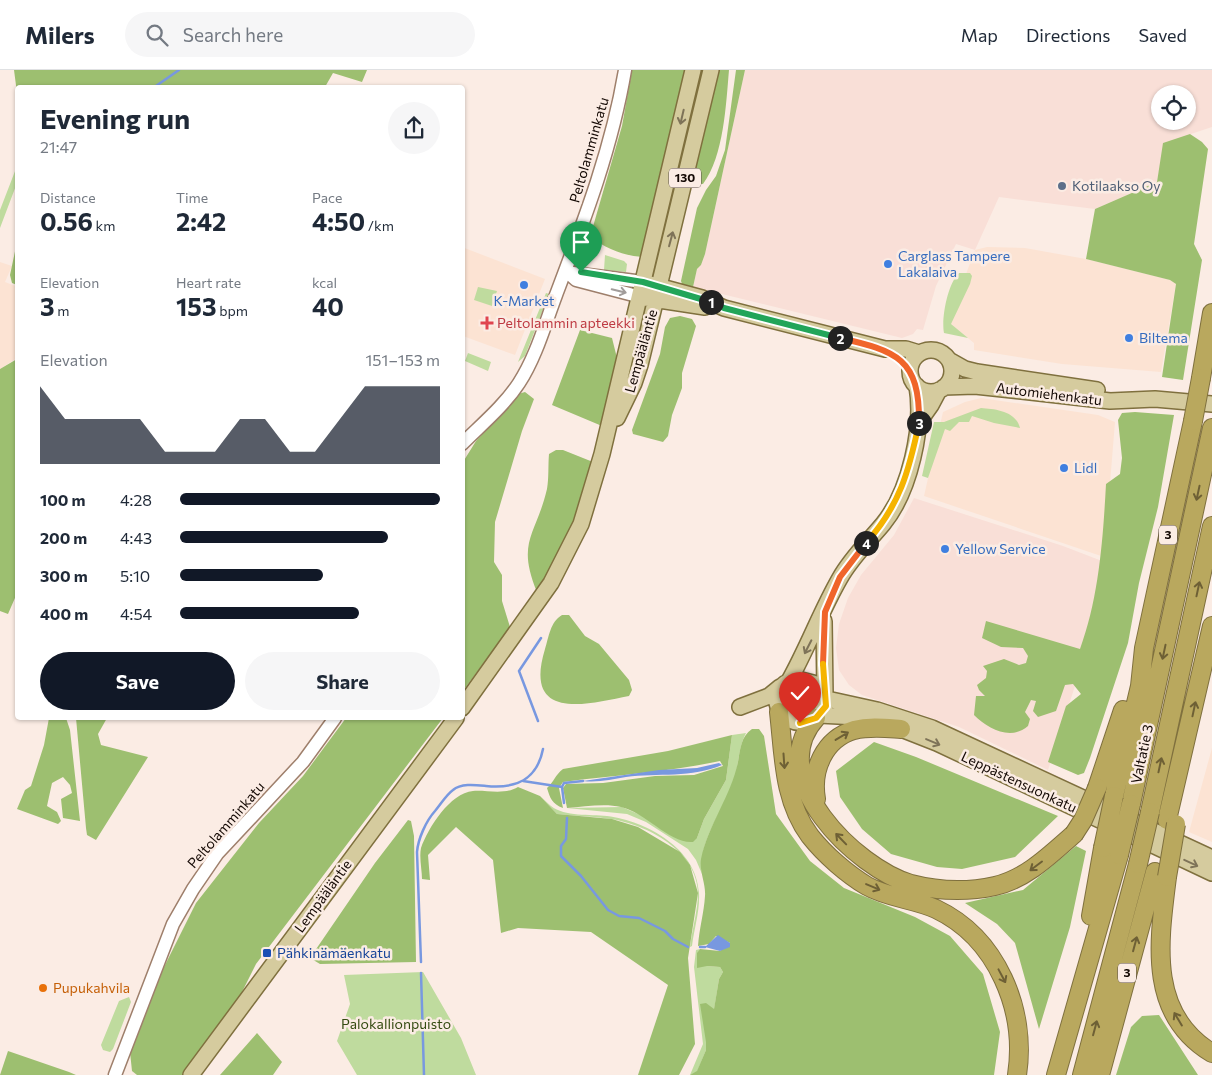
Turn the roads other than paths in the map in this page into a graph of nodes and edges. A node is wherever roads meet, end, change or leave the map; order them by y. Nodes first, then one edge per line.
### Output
1 (625, 70) edge
2 (693, 70) edge
3 (711, 70) edge
4 (566, 272) junction
5 (642, 290) junction
6 (657, 293) junction
7 (1212, 313) edge
8 (884, 349) junction
9 (919, 353) junction
10 (949, 360) junction
11 (913, 379) junction
12 (941, 388) junction
13 (1155, 400) junction
14 (1212, 404) edge
15 (919, 422) junction
16 (1212, 428) edge
17 (465, 441) edge
18 (602, 454) junction
19 (1212, 526) edge
20 (825, 612) junction
21 (1212, 626) edge
22 (1144, 648) junction
23 (784, 684) junction
24 (826, 697) junction
25 (465, 704) edge
26 (779, 711) junction
27 (818, 717) junction
28 (334, 720) edge
29 (455, 720) edge
30 (901, 729) junction
31 (818, 810) junction
32 (1212, 858) edge
33 (1212, 873) edge
34 (1161, 875) junction
35 (1078, 998) junction
36 (1212, 1053) edge
37 (115, 1075) edge
38 (190, 1075) edge
39 (1017, 1075) edge
40 (1056, 1075) edge
41 (1082, 1075) edge
42 (1100, 1075) edge

1 - 4 street, Peltolamminkatu
2 -> 5 main road, Lempääläntie / 130
6 -> 3 main road, Lempääläntie / 130
4 - 5 street
4 - 17 street, Peltolamminkatu
5 - 6 main road
5 - 18 main road, Lempääläntie / 130
6 - 8 main road
6 - 18 main road, Lempääläntie / 130
7 - 22 highway, 3, bridge
8 - 9 main road
8 - 11 main road
9 - 10 main road
9 - 11 main road
10 - 12 main road
10 - 13 main road, Automiehenkatu
11 - 12 main road
11 - 15 main road
12 - 13 main road, Automiehenkatu
12 - 15 main road
13 - 14 main road, Automiehenkatu
15 - 20 main road
16 -> 35 highway, Valtatie 3, bridge
18 - 25 main road, Lempääläntie / 130
41 -> 19 highway, Valtatie 3, bridge
20 -> 23 main road
20 - 24 main road
34 -> 21 highway, 3
22 -> 31 highway, bridge
22 - 35 highway, 3, bridge
23 - 24 main road
23 - 26 main road
23 - 26 main road
24 - 27 main road
24 - 32 main road, Leppästensuonkatu
26 - 27 main road
26 -> 39 highway
27 - 30 main road, Leppästensuonkatu
27 - 31 highway
28 - 37 street, Peltolamminkatu
29 - 38 main road, Lempääläntie
31 -> 30 highway
30 -> 33 main road, Leppästensuonkatu
36 -> 34 highway
42 -> 34 highway, 3
35 - 40 highway, Valtatie 3 / 3

